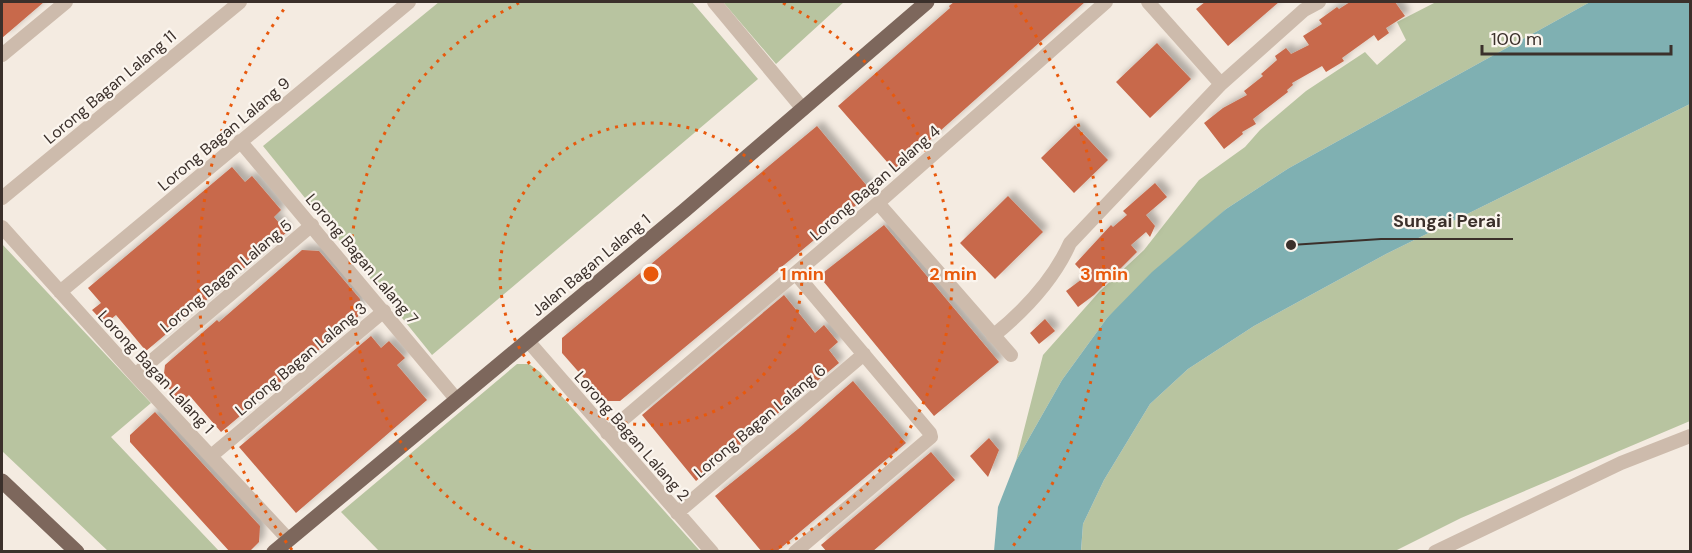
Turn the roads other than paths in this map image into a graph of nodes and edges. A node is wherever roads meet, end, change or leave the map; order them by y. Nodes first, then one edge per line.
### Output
1 (66, 2) edge
2 (240, 2) edge
3 (409, 2) edge
4 (714, 2) edge
5 (927, 2) edge
6 (1106, 2) edge
7 (1148, 2) edge
8 (1319, 2) edge
9 (1301, 6) edge
10 (2, 56) edge
11 (1221, 84) junction
12 (803, 109) junction
13 (240, 141) junction
14 (2, 198) edge
15 (878, 203) junction
16 (312, 225) junction
17 (2, 226) edge
18 (796, 274) junction
19 (60, 292) junction
20 (384, 311) junction
21 (993, 336) junction
22 (528, 341) junction
23 (864, 354) junction
24 (1011, 355) dead end
25 (135, 375) junction
26 (457, 400) junction
27 (607, 433) junction
28 (1690, 436) edge
29 (211, 456) junction
30 (2, 481) edge
31 (677, 513) junction
32 (288, 539) junction
33 (77, 552) edge
34 (274, 552) edge
35 (712, 552) edge
36 (795, 552) edge
37 (1435, 552) edge

1 - 10 street
2 - 14 street, Lorong Bagan Lalang 11
3 - 13 street, Lorong Bagan Lalang 9
4 - 12 street
5 - 12 main road, Jalan Bagan Lalang 1
6 - 15 street, Lorong Bagan Lalang 4
7 - 11 street
8 - 9 street
9 - 11 street
11 - 21 street
12 - 22 main road, Jalan Bagan Lalang 1
13 - 16 street, Lorong Bagan Lalang 7
13 - 19 street, Lorong Bagan Lalang 9
15 - 18 street, Lorong Bagan Lalang 4
15 - 21 street
16 - 20 street, Lorong Bagan Lalang 7
16 - 25 street, Lorong Bagan Lalang 5
17 - 19 street, Lorong Bagan Lalang 1
18 - 23 street
18 - 27 street, Lorong Bagan Lalang 4
19 - 25 street, Lorong Bagan Lalang 1
20 - 26 street, Lorong Bagan Lalang 7
20 - 29 street, Lorong Bagan Lalang 3
21 - 24 street
22 - 26 main road, Jalan Bagan Lalang 1
22 - 27 street, Lorong Bagan Lalang 2
23 - 31 street, Lorong Bagan Lalang 6
23 - 36 street
25 - 29 street, Lorong Bagan Lalang 1
26 - 32 main road, Jalan Bagan Lalang 1
27 - 31 street, Lorong Bagan Lalang 2
28 - 37 street
29 - 32 street, Lorong Bagan Lalang 1
30 - 33 main road
31 - 35 street, Lorong Bagan Lalang 2
32 - 34 main road, Jalan Bagan Lalang 1

